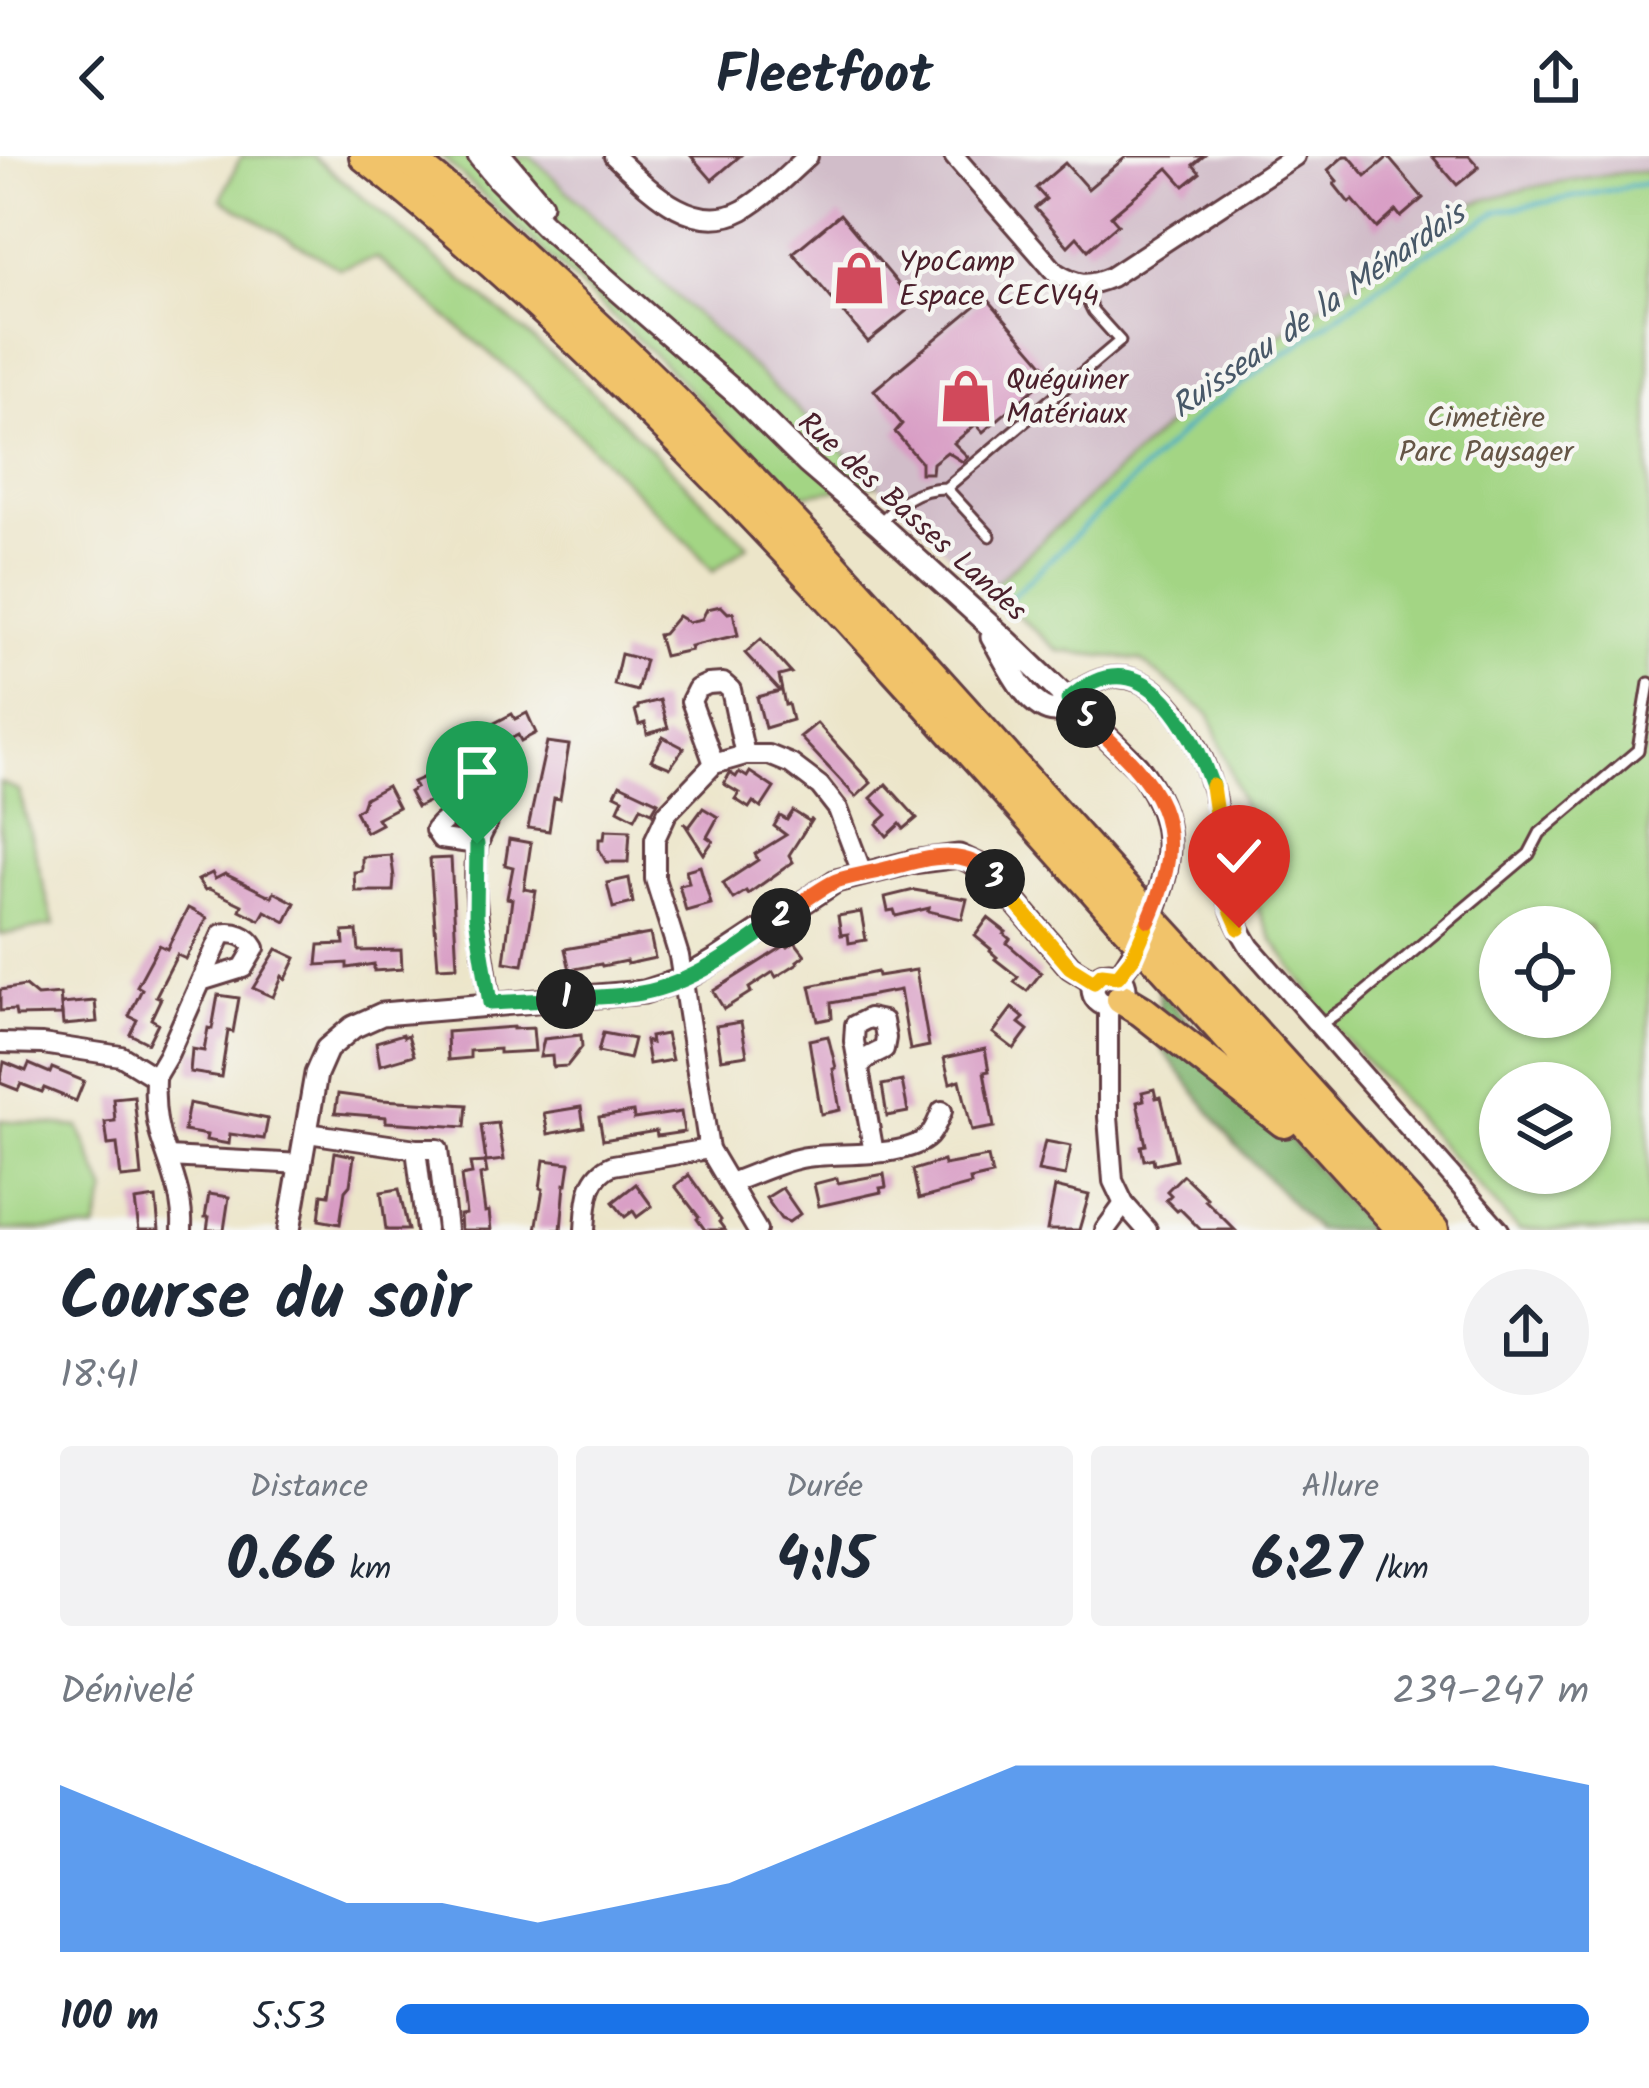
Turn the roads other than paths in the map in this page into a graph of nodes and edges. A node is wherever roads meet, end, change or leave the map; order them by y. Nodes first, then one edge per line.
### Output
1 (365, 156) edge
2 (479, 156) edge
3 (501, 156) edge
4 (614, 156) edge
5 (808, 156) edge
6 (954, 156) edge
7 (1295, 156) edge
8 (415, 161) edge
9 (604, 277) junction
10 (1080, 285) junction
11 (946, 488) junction
12 (878, 524) junction
13 (990, 536) dead end
14 (1649, 683) edge
15 (1068, 700) junction
16 (1638, 750) junction
17 (746, 755) junction
18 (1649, 760) edge
19 (714, 764) junction
20 (477, 844) dead end
21 (862, 875) junction
22 (1124, 906) junction
23 (1169, 955) junction
24 (684, 979) junction
25 (201, 981) dead end
26 (1116, 994) junction
27 (490, 1003) junction
28 (1316, 1026) junction
29 (0, 1042) edge
30 (859, 1066) dead end
31 (155, 1077) junction
32 (942, 1111) dead end
33 (308, 1132) junction
34 (416, 1149) junction
35 (710, 1149) junction
36 (874, 1153) junction
37 (168, 1157) junction
38 (302, 1164) junction
39 (1358, 1182) junction
40 (730, 1184) junction
41 (1124, 1204) junction
42 (182, 1230) edge
43 (289, 1230) edge
44 (426, 1230) edge
45 (446, 1230) edge
46 (585, 1230) edge
47 (758, 1230) edge
48 (1105, 1230) edge
49 (1147, 1230) edge
50 (1403, 1230) edge
51 (1433, 1230) edge
52 (1499, 1230) edge

1 - 22 highway
2 - 9 street, Rue des Basses Landes
3 - 9 street
4 - 5 street
6 - 10 street
7 - 10 street
8 - 22 highway
9 - 12 street, Rue des Basses Landes
10 - 11 lane
11 - 12 lane
11 - 13 lane
12 - 15 street, Rue des Basses Landes
14 - 16 lane
15 - 26 street
15 - 28 street
16 - 18 lane
16 - 28 lane
17 - 19 street
17 - 19 street
17 - 21 street
19 - 24 street
20 - 27 street
21 - 24 street
21 - 26 street
22 - 23 highway, bridge
23 - 39 highway
23 - 51 highway
24 - 27 street
24 - 35 street
25 - 31 street
26 - 39 highway
26 - 41 street
27 - 33 street
28 - 52 street
29 - 31 street
30 - 36 street
31 - 37 street
32 - 36 street
33 - 34 street
33 - 38 street
34 - 44 street
34 - 45 street
35 - 40 street
35 - 46 street
36 - 40 street
37 - 38 street
37 - 42 street
38 - 43 street
39 - 50 highway
40 - 47 street
41 - 48 street
41 - 49 street

